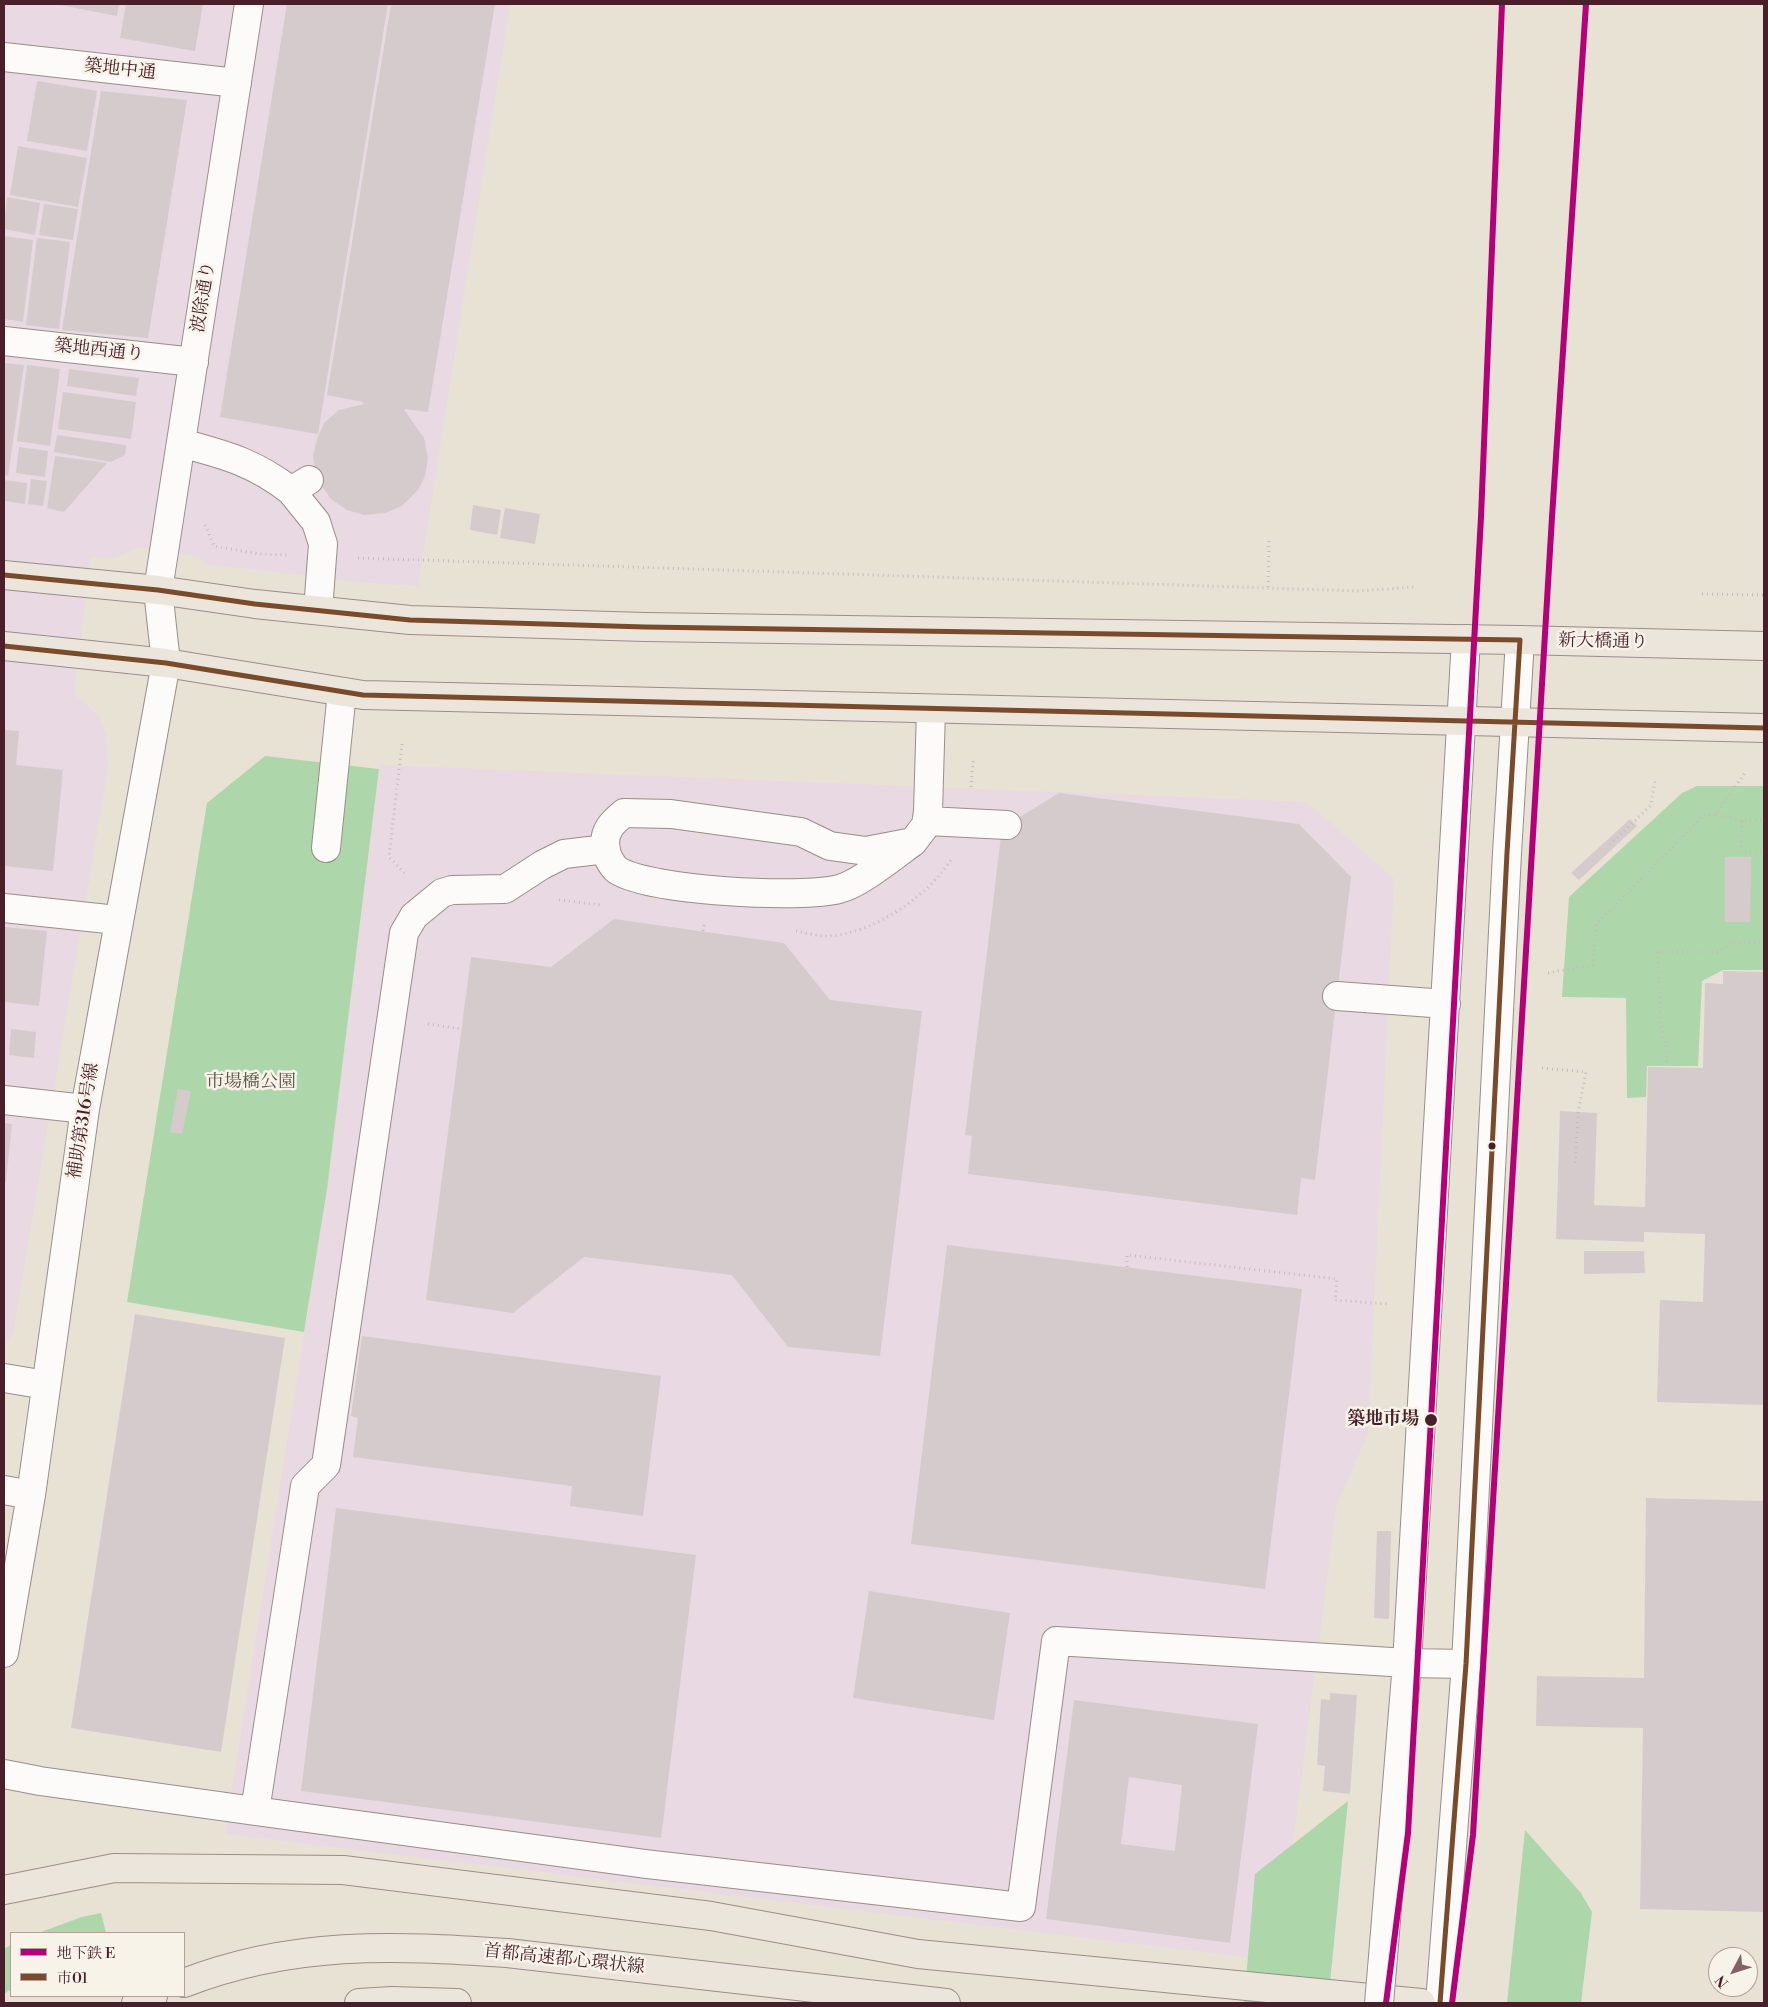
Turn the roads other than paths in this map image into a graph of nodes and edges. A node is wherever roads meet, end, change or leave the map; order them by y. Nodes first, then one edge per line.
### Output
1 (249, 4) edge
2 (4, 57) edge
3 (237, 83) junction
4 (4, 340) edge
5 (194, 362) junction
6 (181, 443) junction
7 (4, 575) edge
8 (158, 590) junction
9 (318, 610) junction
10 (1466, 639) junction
11 (1520, 640) junction
12 (4, 646) edge
13 (1764, 646) edge
14 (166, 663) junction
15 (342, 692) junction
16 (931, 710) junction
17 (1463, 722) junction
18 (1514, 722) junction
19 (1764, 728) edge
20 (1007, 825) dead end
21 (920, 831) junction
22 (326, 848) dead end
23 (606, 850) junction
24 (4, 908) edge
25 (117, 920) junction
26 (1336, 996) dead end
27 (1446, 1004) junction
28 (4, 1100) edge
29 (85, 1109) junction
30 (4, 1378) edge
31 (46, 1385) junction
32 (4, 1490) edge
33 (32, 1495) junction
34 (4, 1653) edge
35 (1407, 1663) junction
36 (1466, 1664) junction
37 (4, 1774) edge
38 (255, 1811) junction
39 (4, 1890) edge
40 (185, 1983) edge
41 (151, 1997) edge
42 (136, 2003) edge
43 (359, 2003) edge
44 (457, 2003) edge
45 (946, 2003) edge
46 (1379, 2003) edge
47 (1421, 2003) edge
48 (1440, 2003) edge

1 - 3 street, 波除通り
2 - 3 street, 築地中通
3 - 5 street, 波除通り
4 - 5 street, 築地西通り
5 - 6 street, 波除通り
6 - 8 street, 波除通り
6 - 9 street
7 - 8 main road, 新大橋通り
8 - 9 main road, 新大橋通り
8 - 14 street, 補助第316号線
9 - 10 main road, 新大橋通り
10 - 11 main road, 新大橋通り
10 - 17 street
11 - 13 main road, 新大橋通り
11 - 18 street
12 - 14 main road
14 - 15 main road
14 - 25 street, 補助第316号線
15 - 16 main road
15 - 22 street
16 - 17 main road
16 - 21 street
17 - 18 main road
17 - 27 street
18 - 19 main road
18 - 36 street
20 - 21 street
21 - 23 street
21 - 23 street
23 - 38 street
24 - 25 street
25 - 29 street, 補助第316号線
26 - 27 street
27 - 35 street
28 - 29 street
29 - 31 street, 補助第316号線
30 - 31 street
31 - 33 street, 補助第316号線
32 - 33 street
33 - 34 street, 補助第316号線
35 - 36 street
35 - 38 street
35 - 46 street, bridge
36 - 48 street
37 - 38 street
39 - 47 main road
40 - 45 main road, 首都高速都心環状線
41 - 42 main road
43 - 44 main road

